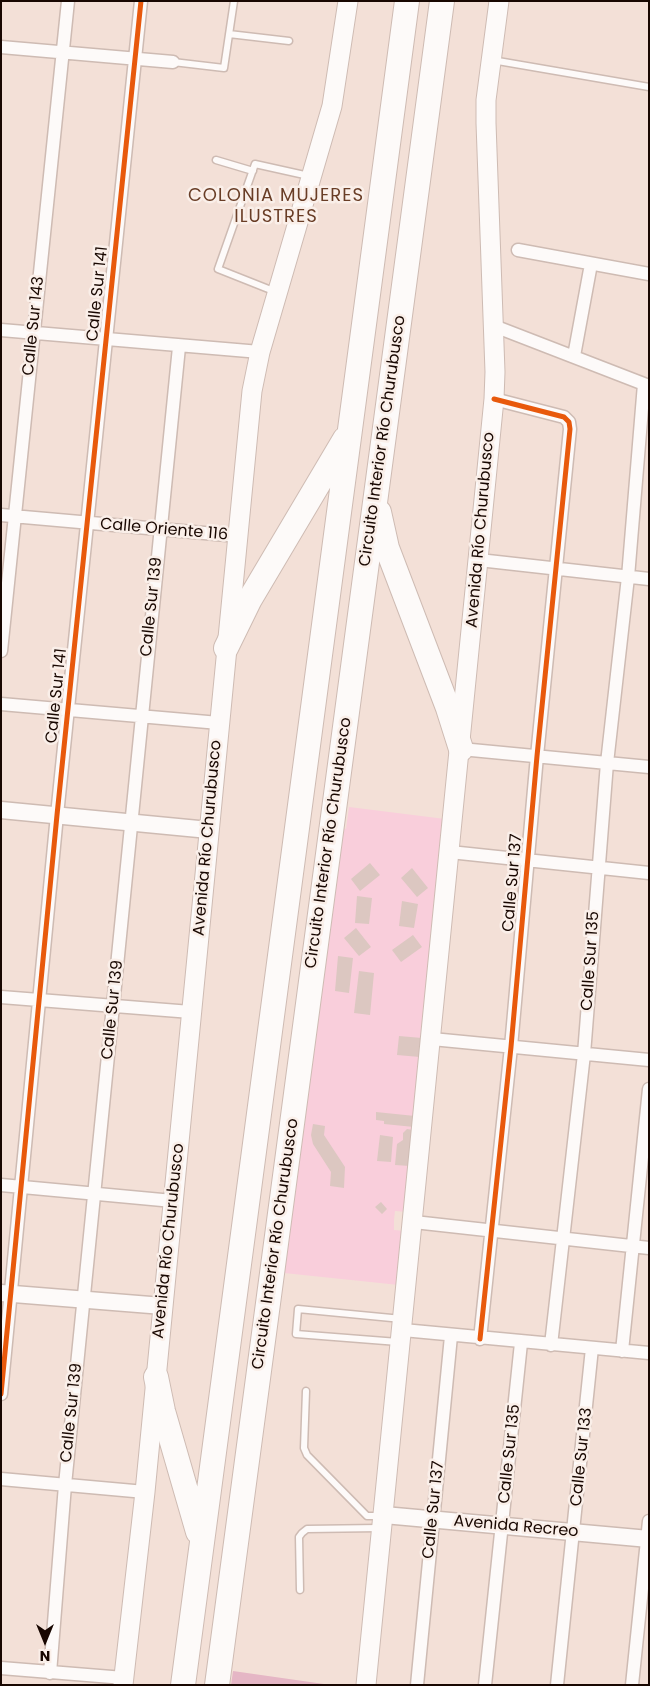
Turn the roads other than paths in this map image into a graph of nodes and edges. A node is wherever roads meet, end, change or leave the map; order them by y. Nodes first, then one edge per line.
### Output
1 (68, 1) edge
2 (140, 1) edge
3 (234, 1) edge
4 (348, 1) edge
5 (407, 1) edge
6 (442, 1) edge
7 (499, 2) edge
8 (229, 34) junction
9 (289, 41) dead end
10 (1, 47) edge
11 (63, 53) junction
12 (134, 58) junction
13 (491, 59) junction
14 (173, 62) joint
15 (649, 87) edge
16 (216, 160) dead end
17 (254, 167) junction
18 (313, 177) junction
19 (518, 250) dead end
20 (591, 264) junction
21 (649, 274) edge
22 (279, 293) junction
23 (494, 326) junction
24 (1, 330) edge
25 (33, 333) junction
26 (106, 340) junction
27 (179, 347) junction
28 (260, 352) junction
29 (574, 356) junction
30 (647, 385) edge
31 (494, 399) junction
32 (350, 431) junction
33 (376, 494) junction
34 (1, 516) edge
35 (16, 516) junction
36 (88, 524) junction
37 (160, 530) junction
38 (238, 536) junction
39 (479, 560) junction
40 (556, 570) junction
41 (628, 577) junction
42 (649, 579) edge
43 (226, 648) junction
44 (1, 651) edge
45 (1, 704) edge
46 (68, 710) junction
47 (141, 718) junction
48 (219, 723) junction
49 (461, 749) junction
50 (537, 756) junction
51 (607, 763) junction
52 (649, 767) edge
53 (1, 810) edge
54 (57, 815) junction
55 (132, 822) junction
56 (208, 830) junction
57 (450, 852) junction
58 (527, 861) junction
59 (598, 869) junction
60 (649, 873) edge
61 (1, 997) edge
62 (40, 1001) junction
63 (114, 1007) junction
64 (191, 1012) junction
65 (432, 1039) junction
66 (511, 1047) junction
67 (584, 1054) junction
68 (649, 1060) edge
69 (649, 1089) edge
70 (1, 1185) edge
71 (22, 1187) junction
72 (95, 1194) junction
73 (173, 1201) junction
74 (414, 1222) junction
75 (490, 1230) junction
76 (564, 1240) junction
77 (634, 1246) junction
78 (649, 1248) edge
79 (6, 1294) edge
80 (83, 1300) junction
81 (163, 1306) junction
82 (403, 1331) junction
83 (450, 1336) junction
84 (480, 1339) junction
85 (521, 1343) junction
86 (551, 1345) junction
87 (592, 1348) junction
88 (622, 1351) junction
89 (649, 1354) edge
90 (156, 1377) junction
91 (306, 1391) dead end
92 (1, 1394) edge
93 (1, 1479) edge
94 (65, 1485) junction
95 (144, 1492) junction
96 (433, 1520) junction
97 (649, 1521) edge
98 (383, 1522) junction
99 (503, 1526) junction
100 (574, 1532) junction
101 (648, 1539) edge
102 (201, 1550) junction
103 (300, 1590) dead end
104 (1, 1668) edge
105 (50, 1673) junction
106 (124, 1681) edge
107 (183, 1685) edge
108 (217, 1685) edge
109 (366, 1685) edge
110 (417, 1685) edge
111 (485, 1685) edge
112 (558, 1685) edge
113 (632, 1685) edge

1 - 11 street, Calle Sur 143
2 - 12 street, Calle Sur 141
3 - 8 lane
4 - 18 main road, Avenida Río Churubusco
5 - 32 highway, Circuito Interior Río Churubusco
6 - 33 highway, Circuito Interior Río Churubusco
7 - 13 main road, Avenida Río Churubusco
8 - 9 lane
8 - 14 lane
10 - 11 street
11 - 12 street
11 - 25 street, Calle Sur 143
12 - 14 street
12 - 26 street, Calle Sur 141
13 - 15 lane
13 - 23 main road, Avenida Río Churubusco
16 - 17 lane
17 - 18 lane
17 - 22 lane
18 - 22 main road, Avenida Río Churubusco
19 - 20 street
20 - 21 street
20 - 29 street
22 - 28 main road, Avenida Río Churubusco
23 - 29 street
23 - 31 main road, Avenida Río Churubusco
24 - 25 street
25 - 26 street
25 - 35 street, Calle Sur 143
26 - 27 street
26 - 36 street, Calle Sur 141
27 - 28 street
27 - 37 street, Calle Sur 139
28 - 38 main road, Avenida Río Churubusco
29 - 30 street
30 - 41 street, Calle Sur 135
31 - 39 main road, Avenida Río Churubusco
31 - 40 street, Calle Sur 137
32 - 43 highway
32 - 102 highway, Circuito Interior Río Churubusco
33 - 49 highway
33 - 108 highway, Circuito Interior Río Churubusco
34 - 35 street, Calle Oriente 116
35 - 36 street, Calle Oriente 116
35 - 44 street, Calle Sur 143
36 - 37 street, Calle Oriente 116
36 - 46 street, Calle Sur 141
37 - 38 street, Calle Oriente 116
37 - 47 street, Calle Sur 139
38 - 43 main road, Avenida Río Churubusco
39 - 40 street
39 - 49 main road, Avenida Río Churubusco
40 - 41 street
40 - 50 street, Calle Sur 137
41 - 42 street
41 - 51 street, Calle Sur 135
43 - 48 main road, Avenida Río Churubusco
45 - 46 street
46 - 47 street
46 - 54 street, Calle Sur 141
47 - 48 street
47 - 55 street, Calle Sur 139
48 - 56 main road, Avenida Río Churubusco
49 - 50 street
49 - 57 main road, Avenida Río Churubusco
50 - 51 street
50 - 58 street, Calle Sur 137
51 - 52 street
51 - 59 street, Calle Sur 135
53 - 54 street
54 - 55 street
54 - 62 street, Calle Sur 141
55 - 56 street
55 - 63 street, Calle Sur 139
56 - 64 main road, Avenida Río Churubusco
57 - 58 street
57 - 65 main road, Avenida Río Churubusco
58 - 59 street
58 - 66 street, Calle Sur 137
59 - 60 street
59 - 67 street, Calle Sur 135
61 - 62 street
62 - 63 street
62 - 71 street, Calle Sur 141
63 - 64 street
63 - 72 street, Calle Sur 139
64 - 73 main road, Avenida Río Churubusco
65 - 66 street
65 - 74 main road, Avenida Río Churubusco
66 - 67 street
66 - 75 street, Calle Sur 137
67 - 68 street
67 - 76 street, Calle Sur 135
69 - 77 street
70 - 71 street
71 - 72 street
71 - 79 street, Calle Sur 141
72 - 73 street
72 - 80 street, Calle Sur 139
73 - 81 main road, Avenida Río Churubusco
74 - 75 street
74 - 82 main road, Avenida Río Churubusco
75 - 76 street
75 - 84 street, Calle Sur 137
76 - 77 street
76 - 86 street, Calle Sur 135
77 - 78 street
77 - 88 street
79 - 80 street
79 - 92 street, Calle Sur 141
80 - 81 street
80 - 94 street, Calle Sur 139
81 - 90 main road, Avenida Río Churubusco
82 - 82 lane
82 - 83 street
82 - 98 main road, Avenida Río Churubusco
83 - 84 street
83 - 96 street, Calle Sur 137
84 - 85 street
85 - 86 street
85 - 99 street, Calle Sur 135
86 - 87 street
87 - 88 street
87 - 100 street, Calle Sur 133
88 - 89 street
90 - 95 main road, Avenida Río Churubusco
90 - 102 highway
91 - 98 lane
93 - 94 street
94 - 95 street
94 - 105 street, Calle Sur 139
95 - 106 main road, Avenida Río Churubusco
96 - 98 street, Avenida Recreo
96 - 99 street, Avenida Recreo
96 - 110 street, Calle Sur 137
97 - 101 street
98 - 103 lane
98 - 109 main road, Avenida Río Churubusco
99 - 100 street, Avenida Recreo
99 - 111 street, Calle Sur 135
100 - 101 street, Avenida Recreo
100 - 112 street, Calle Sur 133
101 - 113 street
102 - 107 highway, Circuito Interior Río Churubusco
104 - 105 street
105 - 106 street

